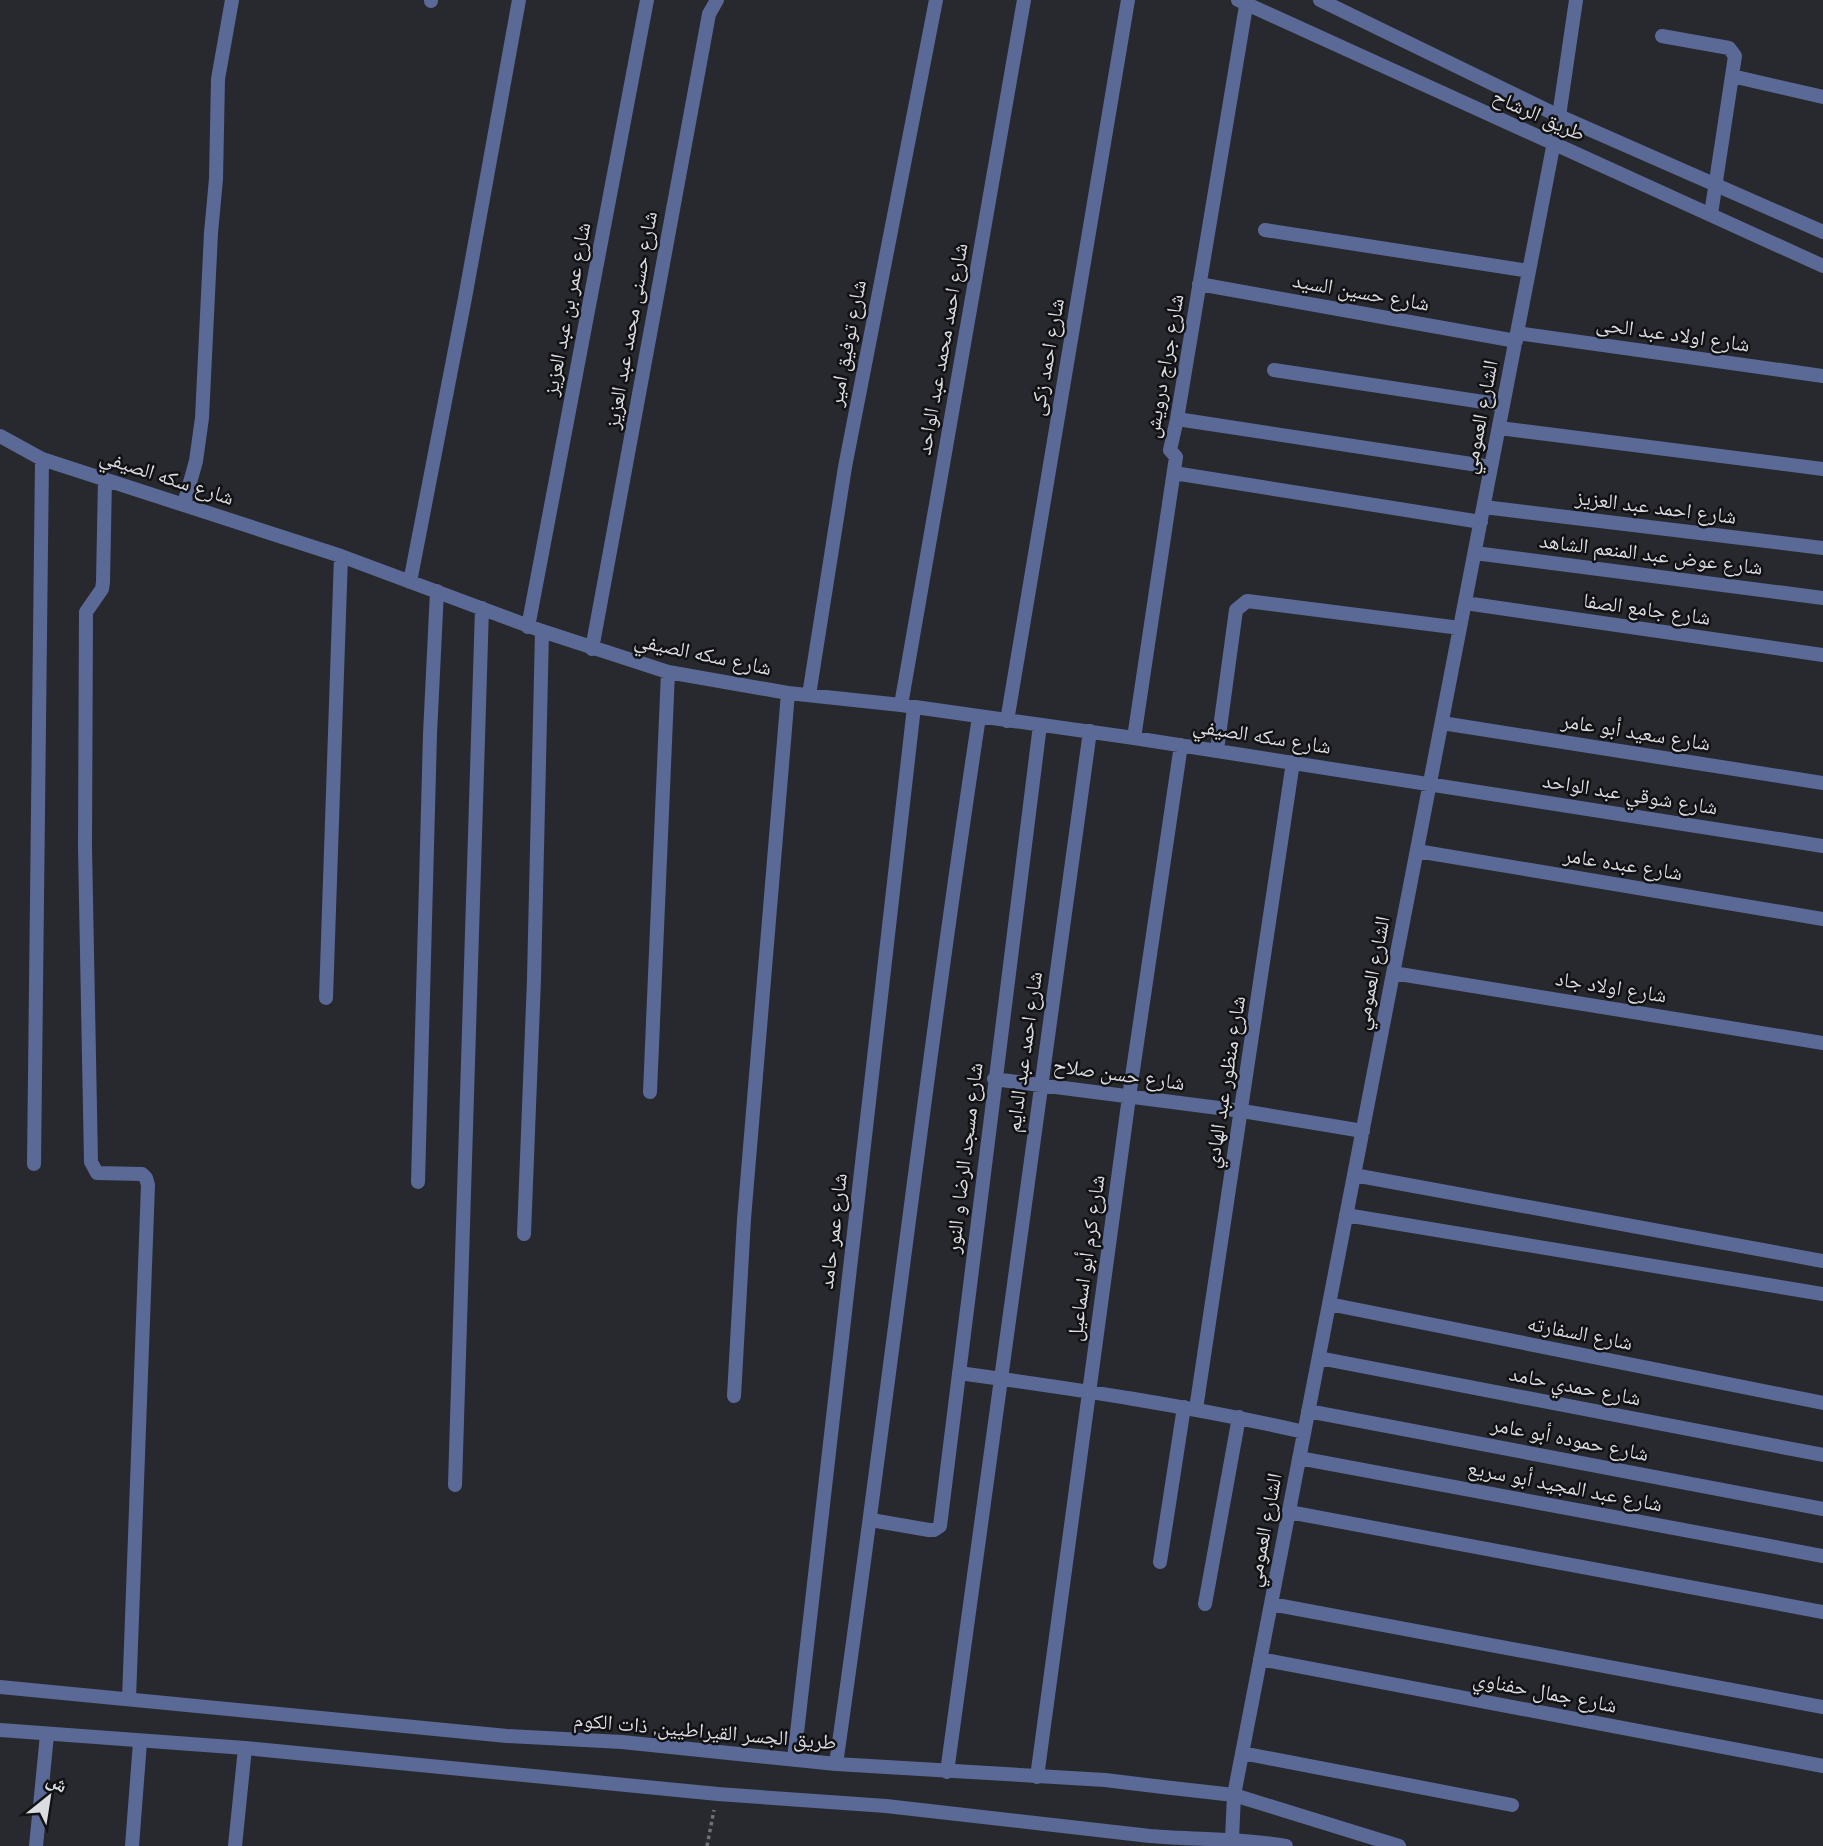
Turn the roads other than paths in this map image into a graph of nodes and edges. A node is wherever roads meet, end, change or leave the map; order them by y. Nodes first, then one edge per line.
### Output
1 (232, 0) edge
2 (519, 0) edge
3 (647, 0) edge
4 (717, 0) edge
5 (936, 0) edge
6 (1024, 0) edge
7 (1128, 0) edge
8 (1320, 0) edge
9 (1576, 0) edge
10 (1244, 1) edge
11 (1662, 36) dead end
12 (1732, 76) junction
13 (1823, 97) edge
14 (1559, 116) junction
15 (1553, 145) junction
16 (1716, 184) junction
17 (1711, 214) junction
18 (1265, 230) dead end
19 (1823, 232) edge
20 (1823, 266) edge
21 (1529, 271) junction
22 (1199, 285) junction
23 (1517, 337) junction
24 (1274, 370) dead end
25 (1823, 376) edge
26 (1503, 405) junction
27 (1177, 419) junction
28 (1499, 428) junction
29 (0, 436) edge
30 (42, 458) junction
31 (1491, 467) junction
32 (1823, 469) edge
33 (1174, 473) junction
34 (105, 478) junction
35 (184, 504) junction
36 (1484, 507) junction
37 (1481, 522) junction
38 (1823, 548) edge
39 (1475, 552) junction
40 (341, 555) junction
41 (410, 582) junction
42 (437, 591) junction
43 (1823, 598) edge
44 (1465, 603) junction
45 (482, 608) junction
46 (1460, 628) junction
47 (535, 629) junction
48 (592, 649) junction
49 (1823, 656) edge
50 (668, 672) junction
51 (788, 693) junction
52 (808, 695) junction
53 (908, 706) junction
54 (979, 717) junction
55 (1007, 721) junction
56 (1442, 723) junction
57 (1040, 725) junction
58 (1090, 731) junction
59 (1134, 738) junction
60 (1181, 745) junction
61 (1217, 750) junction
62 (1293, 762) junction
63 (1823, 783) edge
64 (1430, 784) junction
65 (1823, 846) edge
66 (1417, 851) junction
67 (1823, 919) edge
68 (1393, 973) junction
69 (326, 998) dead end
70 (1823, 1043) edge
71 (994, 1079) junction
72 (1041, 1084) junction
73 (650, 1092) dead end
74 (1129, 1097) junction
75 (1242, 1111) junction
76 (1363, 1130) junction
77 (34, 1164) dead end
78 (1354, 1175) junction
79 (418, 1182) dead end
80 (1346, 1215) junction
81 (524, 1234) dead end
82 (1823, 1261) edge
83 (1823, 1294) edge
84 (1329, 1304) junction
85 (1319, 1358) junction
86 (959, 1373) junction
87 (1000, 1379) junction
88 (1090, 1391) junction
89 (734, 1396) dead end
90 (1823, 1403) edge
91 (1190, 1408) junction
92 (1308, 1411) junction
93 (1239, 1417) junction
94 (1304, 1432) junction
95 (1823, 1455) edge
96 (1299, 1458) junction
97 (455, 1485) dead end
98 (1823, 1508) edge
99 (1289, 1512) junction
100 (871, 1520) junction
101 (1823, 1556) edge
102 (1160, 1562) dead end
103 (1206, 1604) dead end
104 (1271, 1604) junction
105 (1823, 1612) edge
106 (1260, 1659) junction
107 (0, 1687) edge
108 (129, 1699) junction
109 (1823, 1707) edge
110 (0, 1730) edge
111 (47, 1735) junction
112 (140, 1742) junction
113 (245, 1748) junction
114 (1242, 1752) junction
115 (794, 1759) junction
116 (836, 1764) junction
117 (1823, 1766) edge
118 (947, 1772) junction
119 (1037, 1777) junction
120 (1234, 1796) junction
121 (1512, 1805) dead end
122 (1233, 1839) junction
123 (36, 1846) edge
124 (132, 1846) edge
125 (236, 1846) edge
126 (1286, 1846) edge
127 (1399, 1846) edge

1 - 35 street
2 - 41 street
3 - 47 street, شارع عمر بن عبد العزيز
4 - 48 street, شارع حسنى محمد عبد العزيز
5 - 52 street, شارع توفيق امير
6 - 53 street, شارع احمد محمد عبد الواحد
7 - 55 street, شارع احمد زكى
8 - 14 street, طريق الرشاح
9 - 14 street, الشارع العمومي
10 - 15 street, طريق الرشاح
10 - 22 street, شارع جراج درويش
11 - 12 street
12 - 13 street
12 - 16 street
14 - 15 street, الشارع العمومي
14 - 16 street, طريق الرشاح
15 - 17 street, طريق الرشاح
15 - 21 street, الشارع العمومي
16 - 17 street
16 - 19 street, طريق الرشاح
17 - 20 street, طريق الرشاح
18 - 21 street
21 - 23 street, الشارع العمومي
22 - 23 street, شارع حسين السيد
22 - 27 street, شارع جراج درويش
23 - 25 street, شارع اولاد عبد الحى
23 - 26 street, الشارع العمومي
24 - 26 street
26 - 28 street, الشارع العمومي
27 - 31 street
27 - 33 street, شارع جراج درويش
28 - 31 street, الشارع العمومي
28 - 32 street
29 - 30 street, شارع سكه الصيفي
30 - 34 street, شارع سكه الصيفي
30 - 77 street
31 - 36 street, الشارع العمومي
33 - 37 street
33 - 59 street, شارع جراج درويش
34 - 35 street, شارع سكه الصيفي
34 - 108 street
35 - 40 street, شارع سكه الصيفي
36 - 37 street, الشارع العمومي
36 - 38 street, شارع احمد عبد العزيز
37 - 39 street, الشارع العمومي
39 - 43 street, شارع عوض عبد المنعم الشاهد
39 - 44 street, الشارع العمومي
40 - 41 street, شارع سكه الصيفي
40 - 69 street
41 - 42 street, شارع سكه الصيفي
42 - 45 street, شارع سكه الصيفي
42 - 79 street
44 - 46 street, الشارع العمومي
44 - 49 street, شارع جامع الصفا
45 - 47 street, شارع سكه الصيفي
45 - 97 street
46 - 56 street, الشارع العمومي
46 - 61 street
47 - 48 street, شارع سكه الصيفي
47 - 81 street, شارع عمر بن عبد العزيز
48 - 50 street, شارع سكه الصيفي
50 - 51 street, شارع سكه الصيفي
50 - 73 street
51 - 52 street, شارع سكه الصيفي
51 - 89 street
52 - 53 street, شارع سكه الصيفي
53 - 54 street, شارع سكه الصيفي
53 - 115 street, شارع عمر حامد
54 - 55 street, شارع سكه الصيفي
54 - 100 street
55 - 57 street, شارع سكه الصيفي
56 - 63 street, شارع سعيد أبو عامر
56 - 64 street, الشارع العمومي
57 - 58 street, شارع سكه الصيفي
57 - 71 street, شارع مسجد الرضا و النور
58 - 59 street, شارع سكه الصيفي
58 - 72 street, شارع احمد عبد الدايم
59 - 60 street, شارع سكه الصيفي
60 - 61 street, شارع سكه الصيفي
60 - 74 street, شارع كرم أبو اسماعيل
61 - 62 street, شارع سكه الصيفي
62 - 64 street, شارع سكه الصيفي
62 - 75 street, شارع منظور عبد الهادي
64 - 65 street, شارع شوقي عبد الواحد
64 - 66 street, الشارع العمومي
66 - 67 street, شارع عبده عامر
66 - 68 street, الشارع العمومي
68 - 70 street, شارع اولاد جاد
68 - 76 street, الشارع العمومي
71 - 72 street, شارع حسن صلاح
71 - 86 street, شارع مسجد الرضا و النور
72 - 74 street, شارع حسن صلاح
72 - 87 street, شارع احمد عبد الدايم
74 - 75 street, شارع حسن صلاح
74 - 88 street, شارع كرم أبو اسماعيل
75 - 76 street, شارع حسن صلاح
75 - 91 street, شارع منظور عبد الهادي
76 - 78 street, الشارع العمومي
78 - 80 street, الشارع العمومي
78 - 82 street
80 - 83 street
80 - 84 street, الشارع العمومي
84 - 85 street, الشارع العمومي
84 - 90 street, شارع السفارته
85 - 92 street, الشارع العمومي
85 - 95 street, شارع حمدي حامد
86 - 87 street
86 - 100 street, شارع مسجد الرضا و النور
87 - 88 street
87 - 118 street, شارع احمد عبد الدايم
88 - 91 street
88 - 119 street, شارع كرم أبو اسماعيل
91 - 93 street
91 - 102 street, شارع منظور عبد الهادي
92 - 94 street, الشارع العمومي
92 - 98 street, شارع حموده أبو عامر
93 - 94 street
93 - 103 street
94 - 96 street, الشارع العمومي
96 - 99 street, الشارع العمومي
96 - 101 street, شارع عبد المجيد أبو سريع
99 - 104 street, الشارع العمومي
99 - 105 street
100 - 116 street
104 - 106 street, الشارع العمومي
104 - 109 street
106 - 114 street, الشارع العمومي
106 - 117 street, شارع جمال حفناوي
107 - 108 street, طريق الجسر القيراطيين, ذات الكوم
108 - 115 street, طريق الجسر القيراطيين, ذات الكوم
110 - 111 street
111 - 112 street
111 - 123 street
112 - 113 street
112 - 124 street
113 - 122 street
113 - 125 street
114 - 120 street, الشارع العمومي
114 - 121 street
115 - 116 street, طريق الجسر القيراطيين, ذات الكوم
116 - 118 street, طريق الجسر القيراطيين, ذات الكوم
118 - 119 street, طريق الجسر القيراطيين, ذات الكوم
119 - 120 street, طريق الجسر القيراطيين, ذات الكوم
120 - 122 street, الشارع العمومي
120 - 127 street, طريق الجسر القيراطيين, ذات الكوم
122 - 126 street

